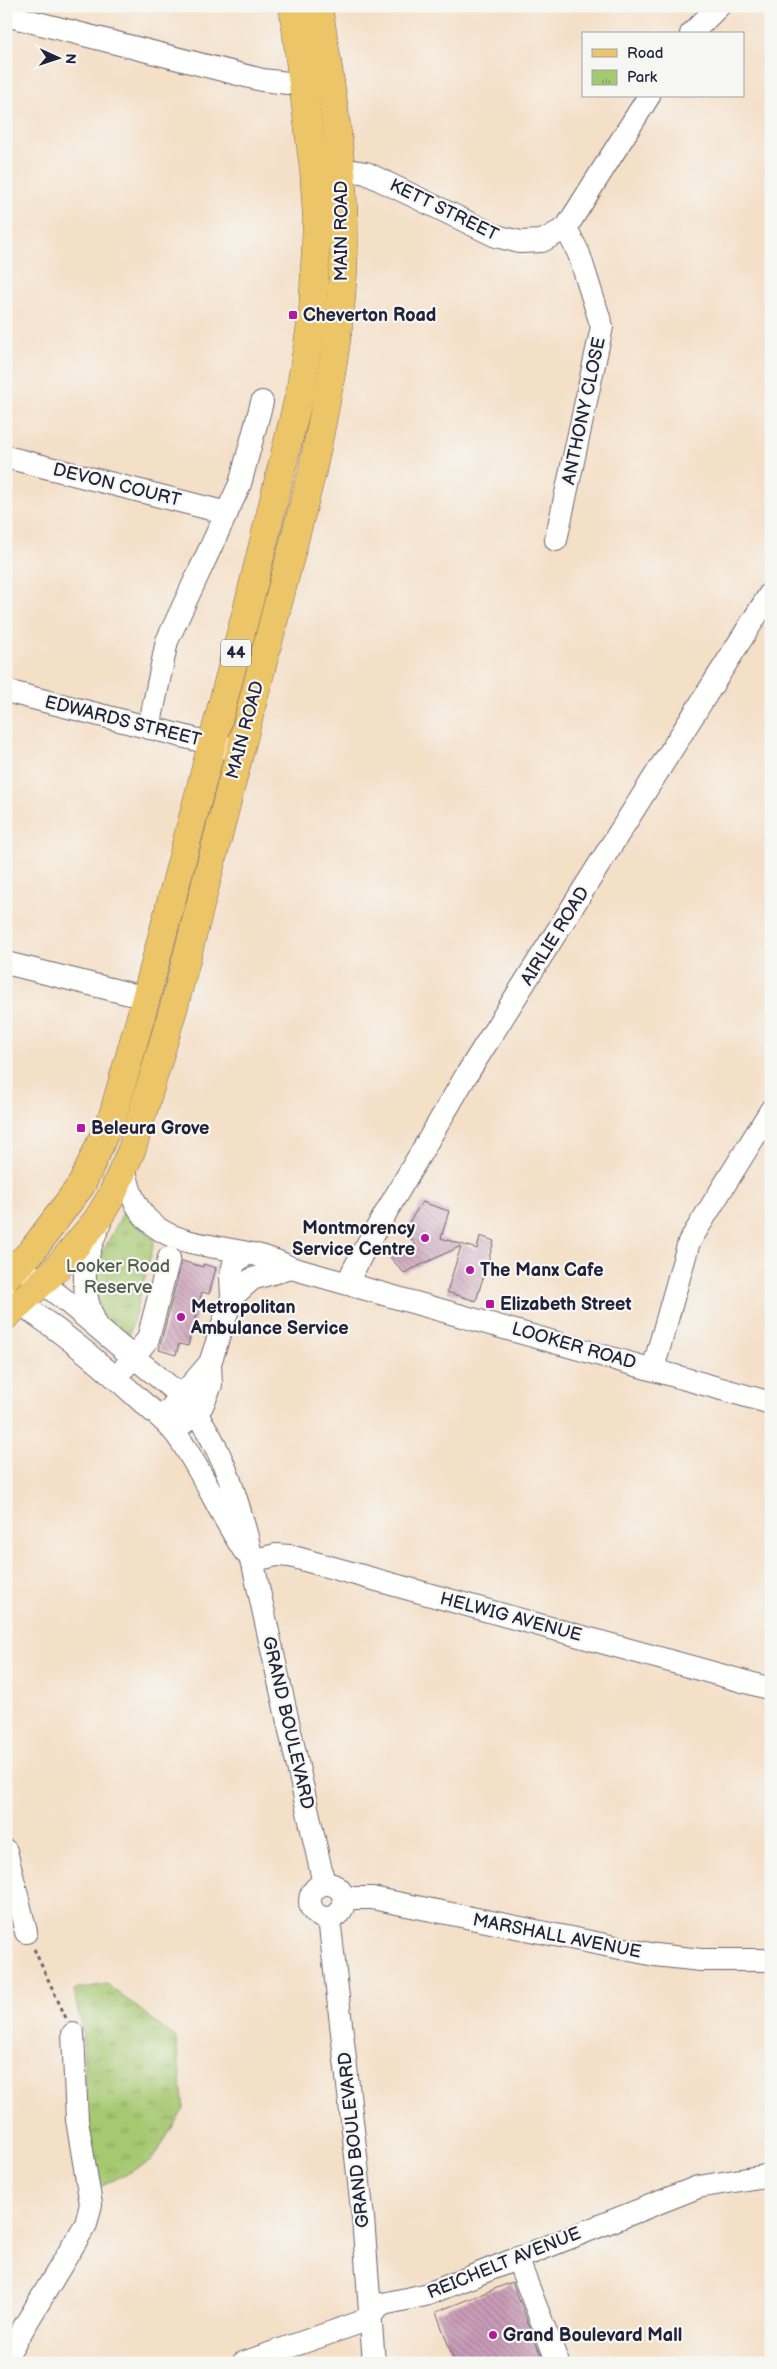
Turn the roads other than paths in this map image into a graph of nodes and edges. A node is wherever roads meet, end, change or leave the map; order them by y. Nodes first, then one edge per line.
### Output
1 (293, 6) edge
2 (318, 6) edge
3 (719, 6) edge
4 (6, 15) edge
5 (694, 20) edge
6 (330, 80) junction
7 (303, 83) junction
8 (648, 98) edge
9 (341, 169) junction
10 (314, 171) junction
11 (566, 228) junction
12 (262, 402) dead end
13 (6, 457) edge
14 (227, 513) junction
15 (556, 540) dead end
16 (771, 592) edge
17 (6, 691) edge
18 (149, 728) junction
19 (212, 744) junction
20 (240, 750) junction
21 (6, 963) edge
22 (146, 998) junction
23 (771, 1110) edge
24 (125, 1169) junction
25 (111, 1197) junction
26 (248, 1254) junction
27 (169, 1258) dead end
28 (10, 1268) edge
29 (291, 1268) junction
30 (42, 1283) junction
31 (349, 1284) junction
32 (232, 1297) junction
33 (11, 1305) edge
34 (97, 1327) junction
35 (133, 1357) junction
36 (653, 1370) junction
37 (116, 1378) junction
38 (771, 1402) edge
39 (187, 1405) junction
40 (168, 1425) junction
41 (251, 1561) junction
42 (771, 1689) edge
43 (6, 1851) edge
44 (324, 1884) junction
45 (344, 1898) junction
46 (329, 1918) junction
47 (26, 1932) road end
48 (771, 1960) edge
49 (73, 2034) road end
50 (771, 2175) edge
51 (517, 2258) junction
52 (372, 2311) junction
53 (6, 2356) edge
54 (243, 2363) edge
55 (374, 2363) edge
56 (558, 2363) edge

1 - 7 main road, MAIN ROAD / 44
2 - 6 main road, MAIN ROAD / 44
3 - 5 street
4 - 7 street
6 - 7 street
6 - 9 main road, MAIN ROAD / 44
7 - 10 main road, MAIN ROAD / 44
8 - 11 street, KETT STREET
9 - 10 street, KETT STREET
9 - 11 street, KETT STREET
9 - 20 main road, MAIN ROAD / 44
10 - 19 main road, MAIN ROAD / 44
11 - 15 street, ANTHONY CLOSE
12 - 14 street
13 - 14 street, DEVON COURT
14 - 18 street
16 - 31 street, AIRLIE ROAD
17 - 18 street, EDWARDS STREET
18 - 19 street, EDWARDS STREET
19 - 20 street, EDWARDS STREET
19 - 22 main road, MAIN ROAD / 44
20 - 24 main road, MAIN ROAD / 44
21 - 22 street
22 - 28 main road, MAIN ROAD / 44
23 - 36 street
24 - 25 main road, MAIN ROAD / 44
24 - 26 street, LOOKER ROAD
25 - 30 main road, MAIN ROAD / 44
25 - 34 street
26 - 29 street, LOOKER ROAD
26 - 32 street
27 - 35 street
28 - 30 street, GRAND BOULEVARD
29 - 31 street, LOOKER ROAD
29 - 32 street
30 - 33 main road, MAIN ROAD / 44
30 - 34 street, GRAND BOULEVARD
31 - 36 street, LOOKER ROAD
32 - 39 street
33 - 37 street, GRAND BOULEVARD
34 - 35 street, GRAND BOULEVARD
35 - 37 street
35 - 39 street, GRAND BOULEVARD
36 - 38 street, LOOKER ROAD
37 - 40 street, GRAND BOULEVARD
39 - 40 street
39 - 41 street, GRAND BOULEVARD
40 - 41 street, GRAND BOULEVARD
41 - 42 street, HELWIG AVENUE
41 - 44 street, GRAND BOULEVARD
43 - 47 street
44 - 45 street
44 - 46 street
45 - 46 street
45 - 48 street, MARSHALL AVENUE
46 - 52 street, GRAND BOULEVARD
49 - 53 street
50 - 51 street, REICHELT AVENUE
51 - 52 street, REICHELT AVENUE
51 - 56 street
52 - 54 street, REICHELT AVENUE
52 - 55 street, GRAND BOULEVARD

